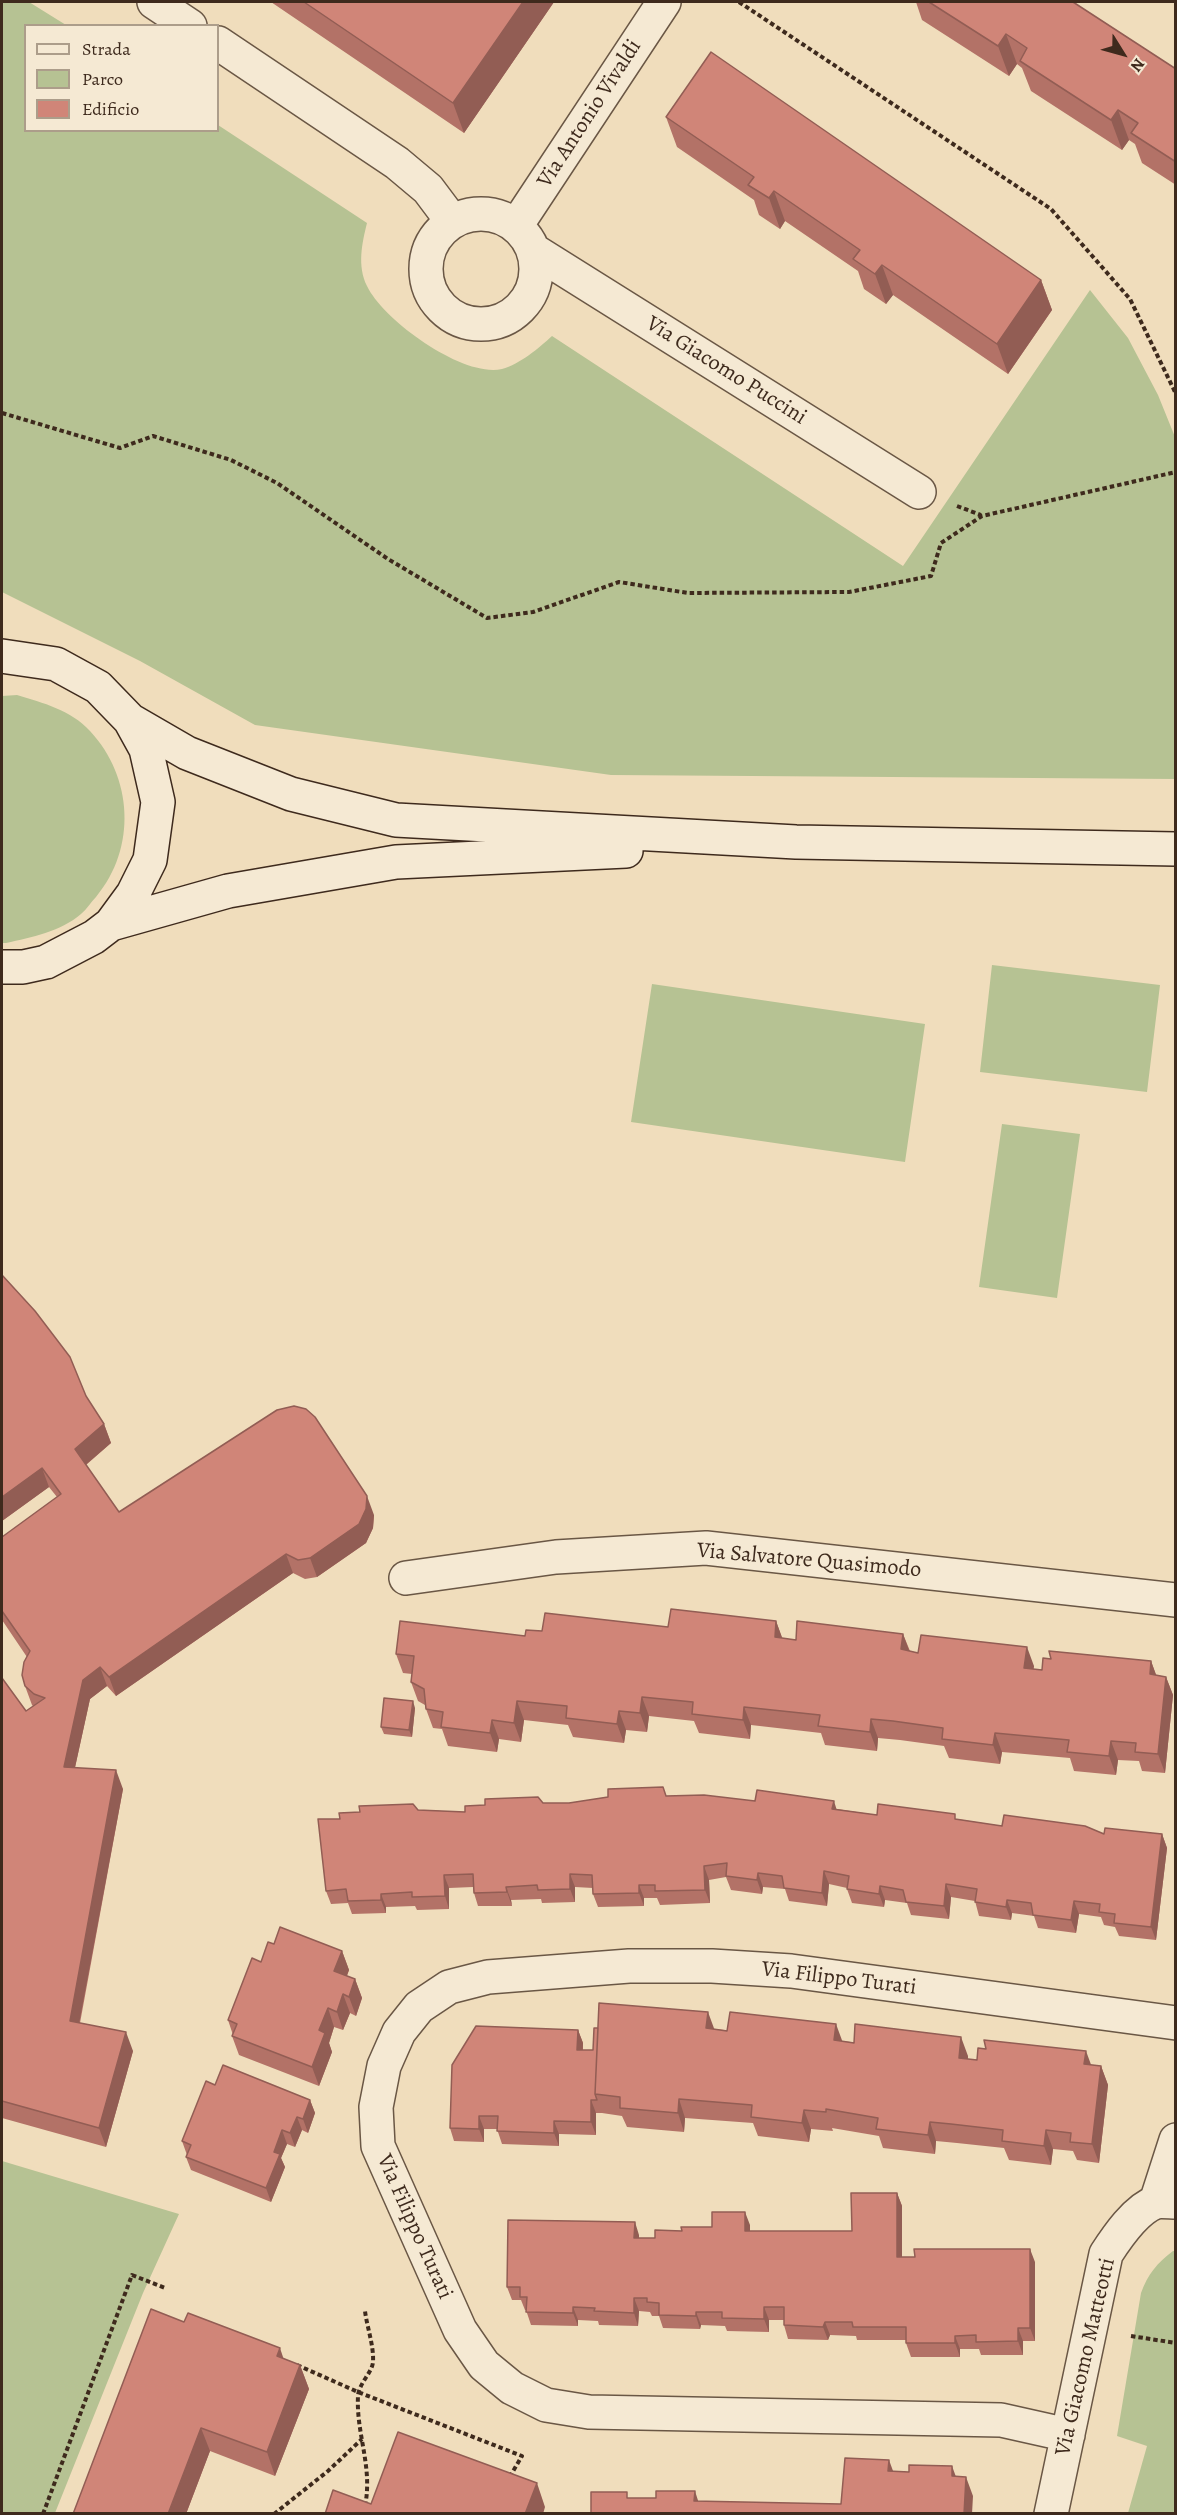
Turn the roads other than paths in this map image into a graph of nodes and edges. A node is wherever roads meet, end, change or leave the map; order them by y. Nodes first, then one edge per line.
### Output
1 (154, 2) edge
2 (664, 2) edge
3 (187, 24) edge
4 (219, 45) edge
5 (452, 221) junction
6 (525, 238) junction
7 (919, 492) dead end
8 (2, 656) edge
9 (130, 720) junction
10 (796, 842) junction
11 (1176, 849) edge
12 (111, 924) junction
13 (9, 973) edge
14 (406, 1578) dead end
15 (1176, 1600) edge
16 (1176, 2023) edge
17 (1176, 2140) edge
18 (1166, 2202) edge
19 (1068, 2435) junction
20 (1051, 2514) edge

1 - 3 street
2 - 6 street, Via Antonio Vivaldi
4 - 5 street
5 - 6 street
5 - 6 street
6 - 7 street, Via Giacomo Puccini
8 - 9 street
9 - 10 street
9 - 12 street
10 - 11 street
10 - 12 street
12 - 13 street
14 - 15 street, Via Salvatore Quasimodo
16 - 19 street, Via Filippo Turati
17 - 18 street
18 - 19 street, Via Giacomo Matteotti
19 - 20 street, Via Giacomo Matteotti

